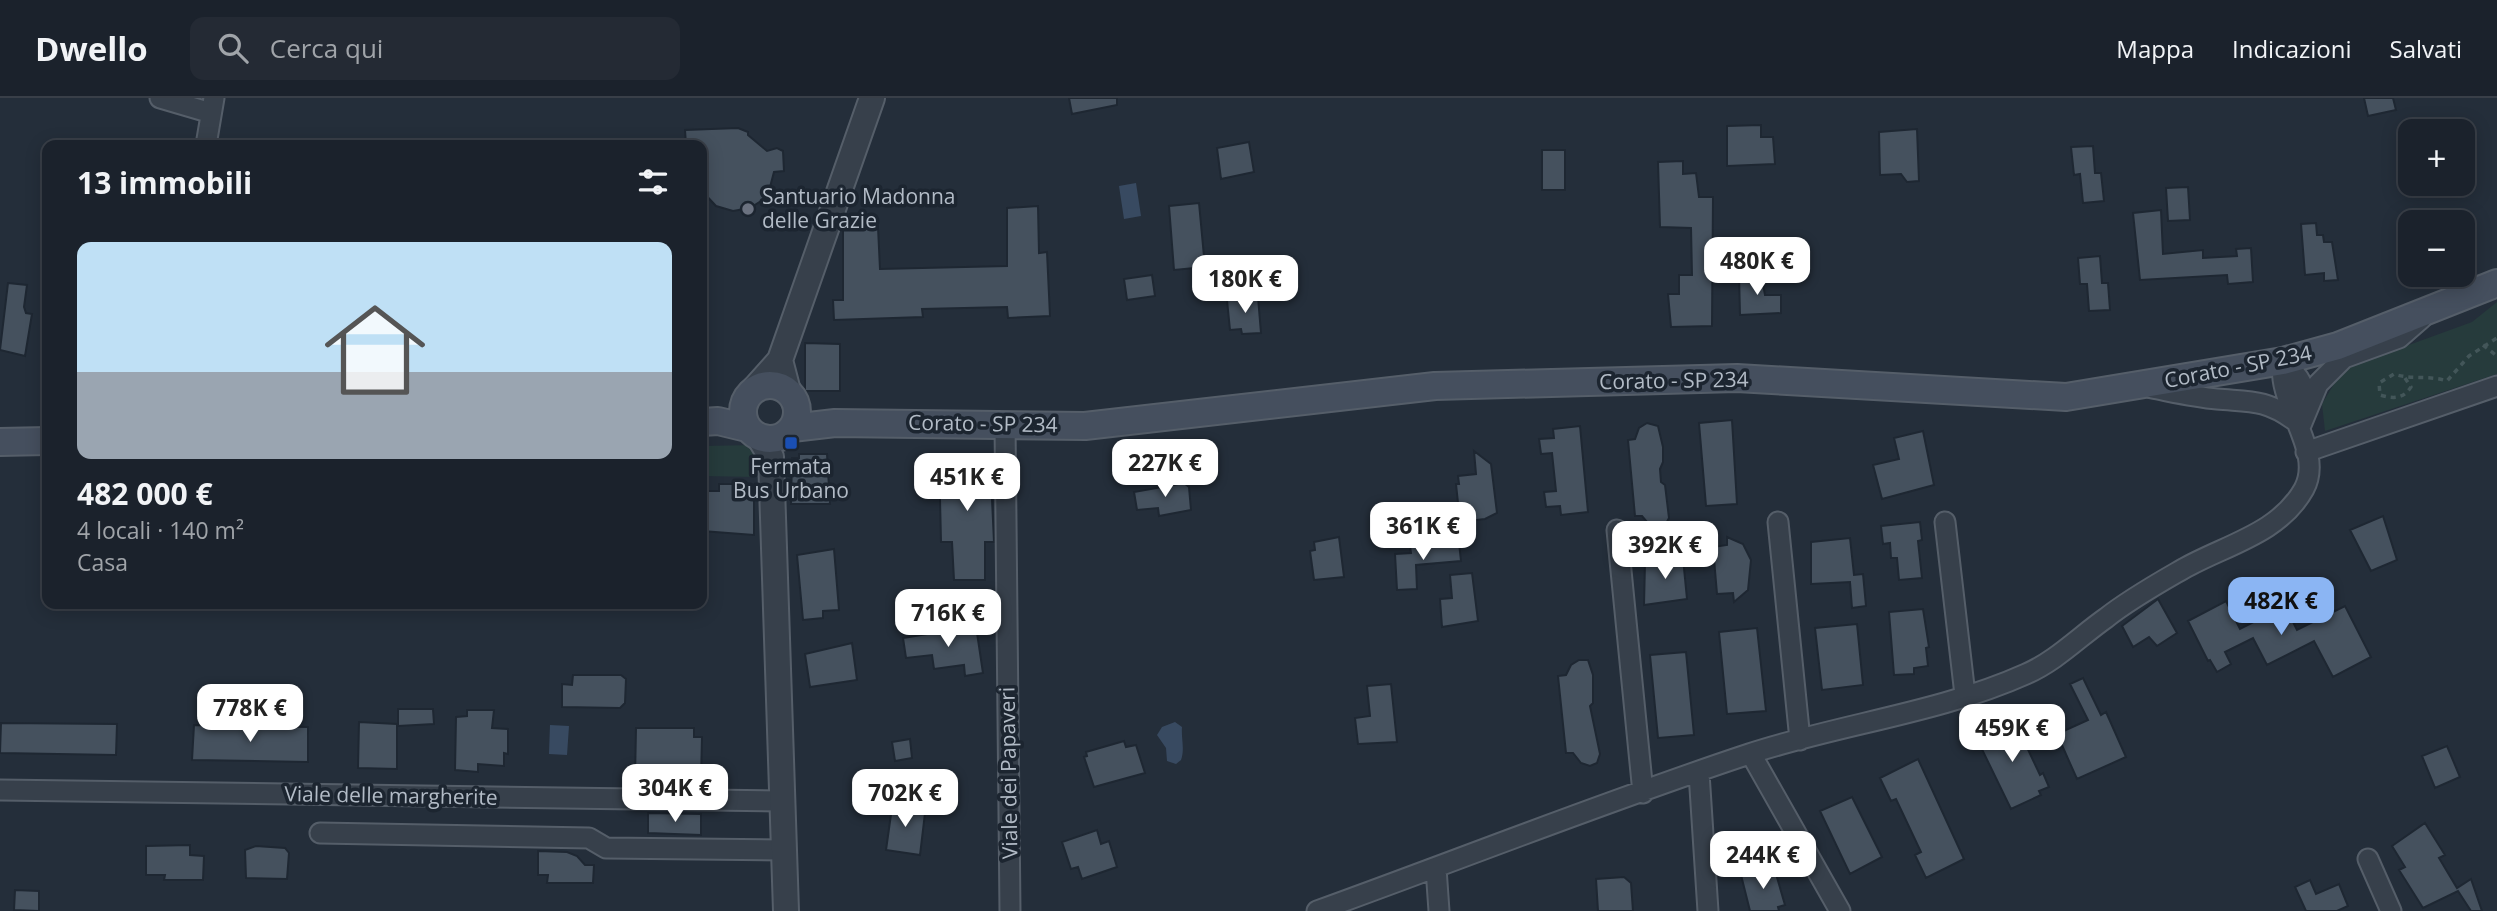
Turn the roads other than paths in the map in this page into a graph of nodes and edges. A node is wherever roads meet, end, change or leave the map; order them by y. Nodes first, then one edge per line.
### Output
1 (160, 98) edge
2 (872, 98) edge
3 (213, 105) edge
4 (207, 140) edge
5 (2497, 283) edge
6 (2428, 313) junction
7 (780, 360) junction
8 (2283, 361) junction
9 (2140, 386) junction
10 (2497, 386) edge
11 (792, 396) junction
12 (710, 421) edge
13 (835, 422) junction
14 (1005, 424) junction
15 (764, 425) junction
16 (2301, 425) junction
17 (42, 441) edge
18 (0, 442) edge
19 (2306, 452) junction
20 (1778, 522) dead end
21 (1945, 522) dead end
22 (1617, 530) dead end
23 (1965, 695) junction
24 (1800, 740) junction
25 (1751, 754) junction
26 (1699, 773) junction
27 (0, 790) edge
28 (1643, 793) junction
29 (782, 801) junction
30 (320, 833) dead end
31 (783, 850) junction
32 (2368, 859) dead end
33 (1436, 868) junction
34 (786, 911) edge
35 (1010, 911) edge
36 (1317, 911) edge
37 (1439, 911) edge
38 (1708, 911) edge
39 (1840, 911) edge
40 (2391, 911) edge

1 - 3 street
2 - 7 street
3 - 4 street
5 - 6 main road, Corato - SP 234
6 - 8 main road, Corato - SP 234
6 - 16 street
7 - 11 street
7 - 15 street
8 - 9 main road, Corato - SP 234
8 - 16 street
9 - 14 main road, Corato - SP 234
9 - 16 street
10 - 19 street
11 - 13 main road, Corato - SP 234
11 - 15 main road
11 - 15 main road, Corato - SP 234
12 - 15 main road, Corato - SP 234
13 - 14 main road, Corato - SP 234
13 - 15 main road, Corato - SP 234
14 - 35 street, Viale dei Papaveri
15 - 29 street
16 - 19 street
17 - 18 main road
19 - 23 street
20 - 24 street
21 - 23 street
22 - 28 street
23 - 24 street
24 - 25 street
25 - 26 street
25 - 39 street
26 - 28 street
26 - 38 street
27 - 29 street, Viale delle margherite
28 - 33 street
29 - 31 street
30 - 31 street
31 - 34 street
32 - 40 street
33 - 36 street
33 - 37 street

